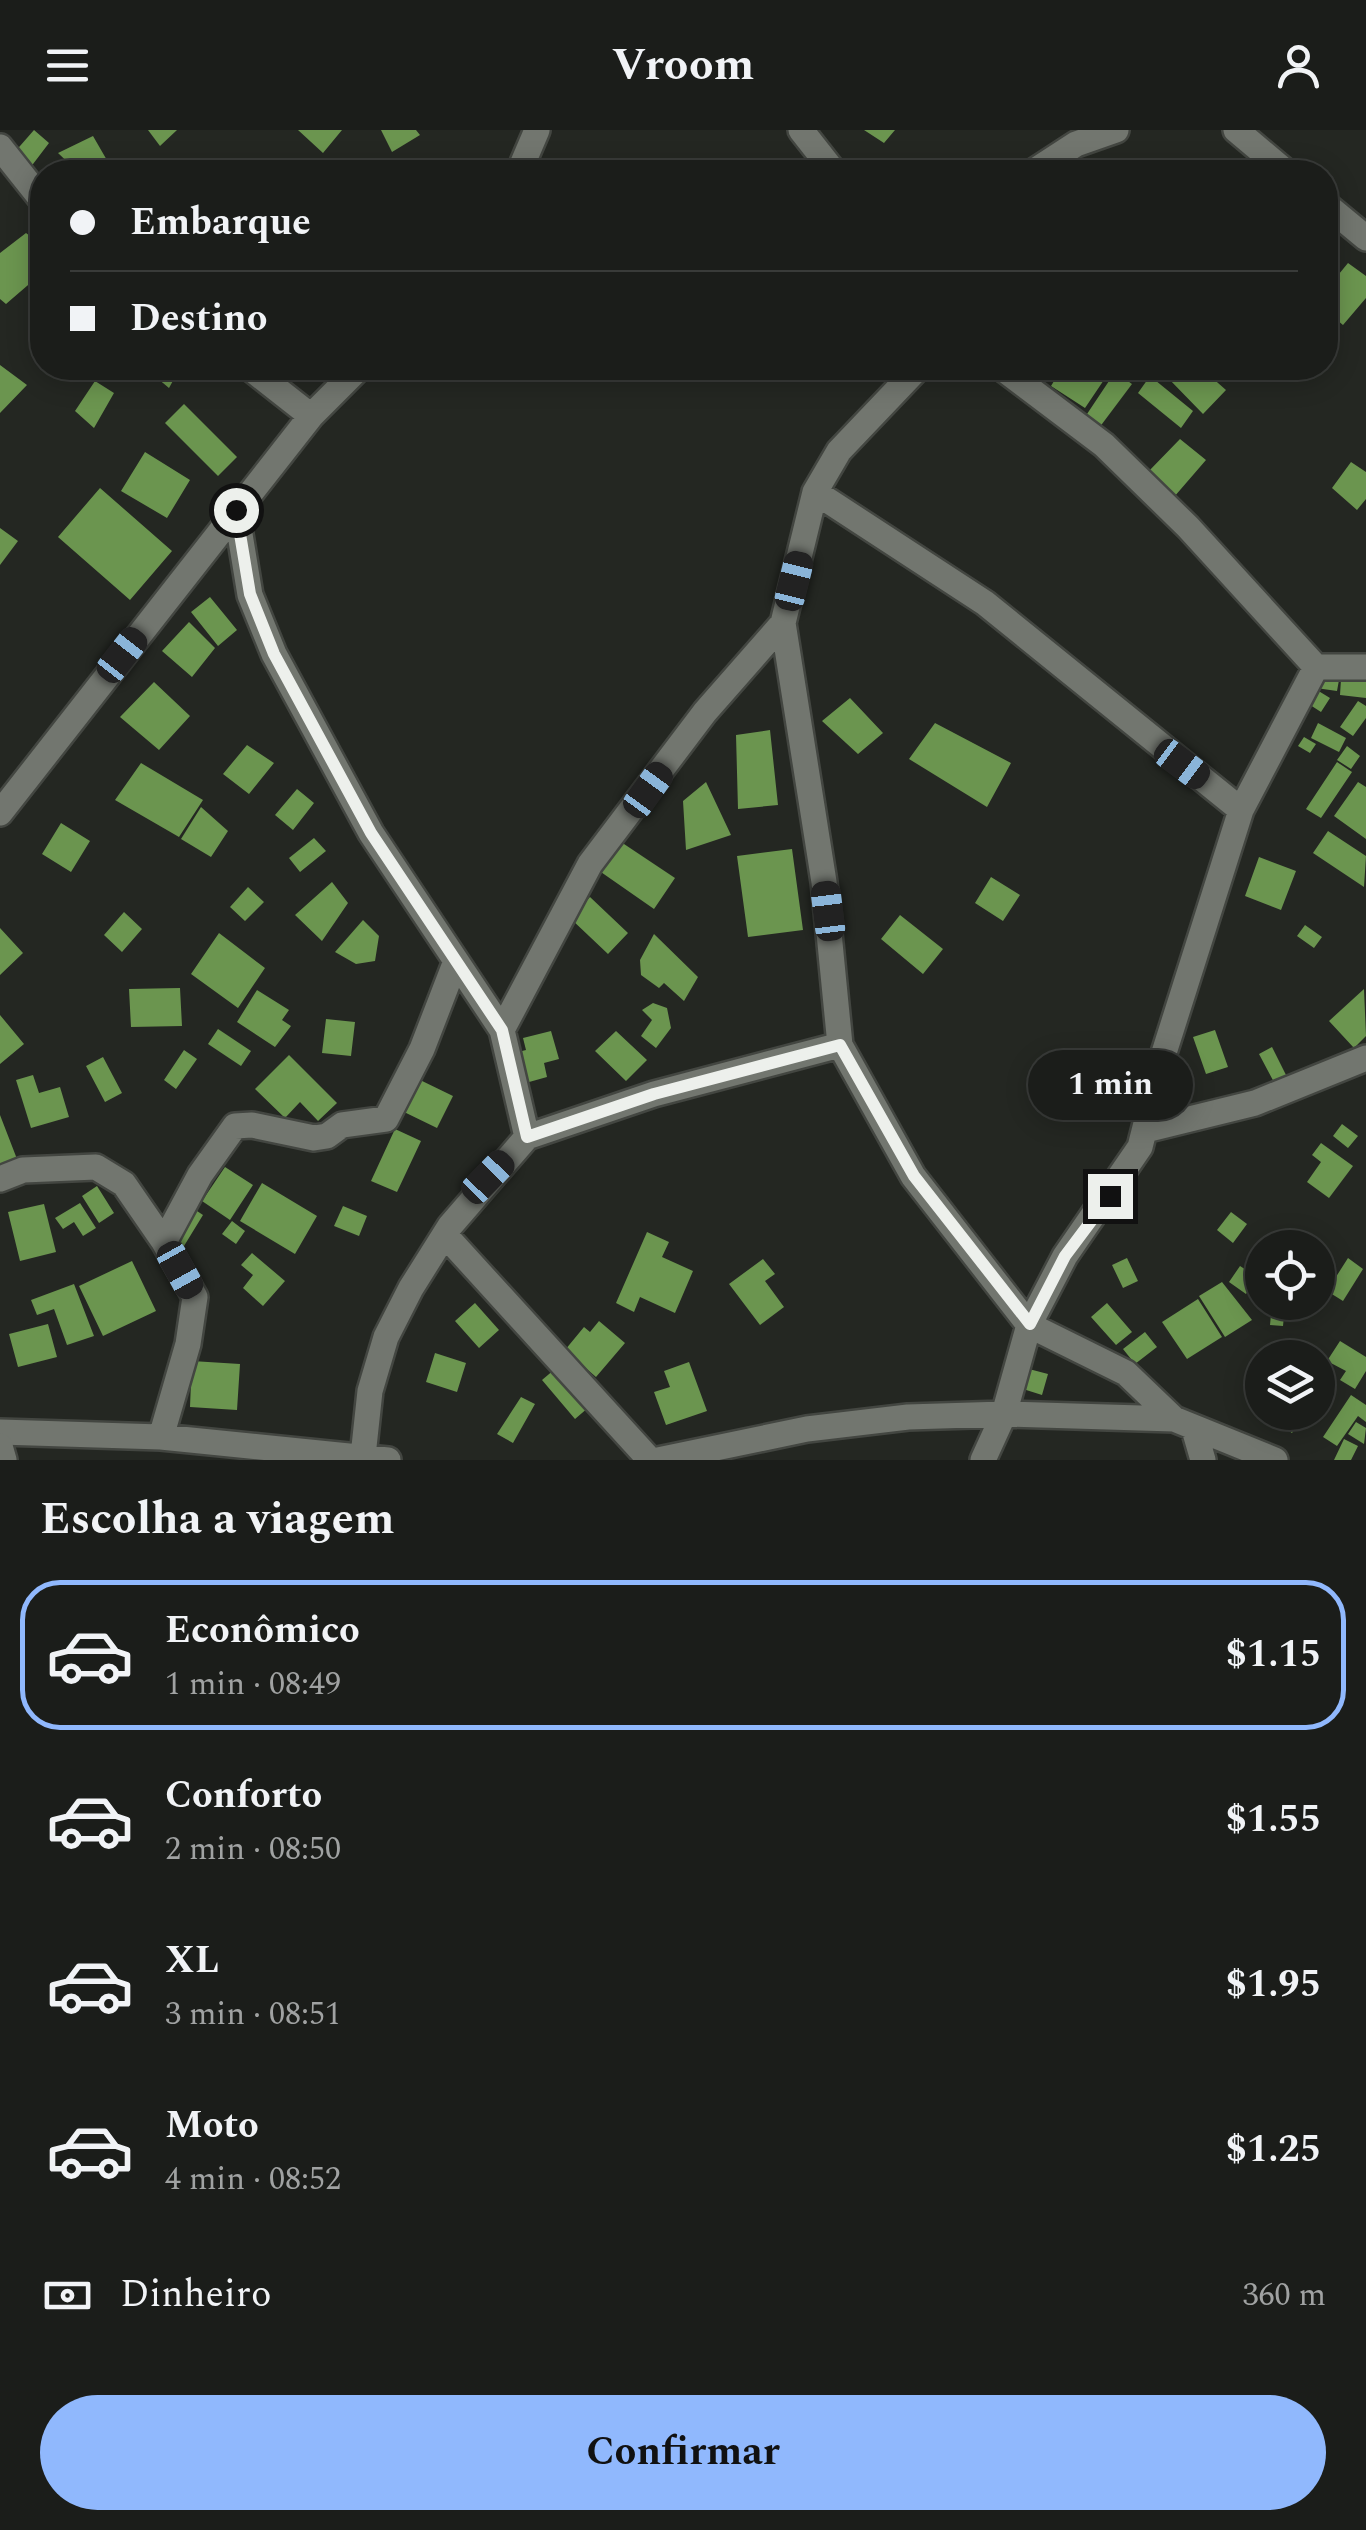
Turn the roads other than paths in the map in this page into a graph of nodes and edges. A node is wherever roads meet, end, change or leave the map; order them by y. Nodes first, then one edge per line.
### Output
1 (537, 130) edge
2 (801, 130) edge
3 (1116, 130) edge
4 (1236, 130) edge
5 (0, 146) edge
6 (524, 160) edge
7 (825, 160) edge
8 (1052, 160) edge
9 (1272, 160) edge
10 (30, 185) edge
11 (1338, 215) edge
12 (1366, 238) edge
13 (265, 380) edge
14 (348, 380) edge
15 (907, 380) edge
16 (1018, 380) edge
17 (311, 416) junction
18 (816, 492) junction
19 (236, 510) junction
20 (784, 622) junction
21 (1316, 667) junction
22 (1366, 667) edge
23 (1241, 810) junction
24 (0, 814) edge
25 (456, 961) junction
26 (502, 1030) junction
27 (840, 1045) junction
28 (1366, 1058) edge
29 (1146, 1130) junction
30 (527, 1137) junction
31 (0, 1179) edge
32 (445, 1235) junction
33 (164, 1242) junction
34 (1030, 1324) junction
35 (1004, 1414) junction
36 (1184, 1424) junction
37 (0, 1432) edge
38 (161, 1437) junction
39 (0, 1446) edge
40 (376, 1458) edge
41 (4, 1460) edge
42 (654, 1460) edge
43 (983, 1460) edge
44 (1203, 1460) edge
45 (1275, 1460) edge

1 - 6 street
2 - 7 street
3 - 8 street
4 - 9 street
5 - 10 street
11 - 12 street
13 - 17 street
14 - 17 street
15 - 18 street
16 - 21 street
17 - 19 street
18 - 20 street
18 - 23 street
19 - 24 street
19 - 25 street
20 - 26 street
20 - 27 street
21 - 22 street
21 - 23 street
23 - 29 street
25 - 26 street
25 - 33 street
26 - 30 street
27 - 30 street
27 - 34 street
28 - 29 street
29 - 34 street
30 - 32 street
31 - 33 street
32 - 40 street
32 - 42 street
33 - 38 street
34 - 35 street
34 - 36 street
35 - 36 street
35 - 42 street
35 - 43 street
36 - 44 street
36 - 45 street
37 - 38 street
38 - 40 street
39 - 41 street

